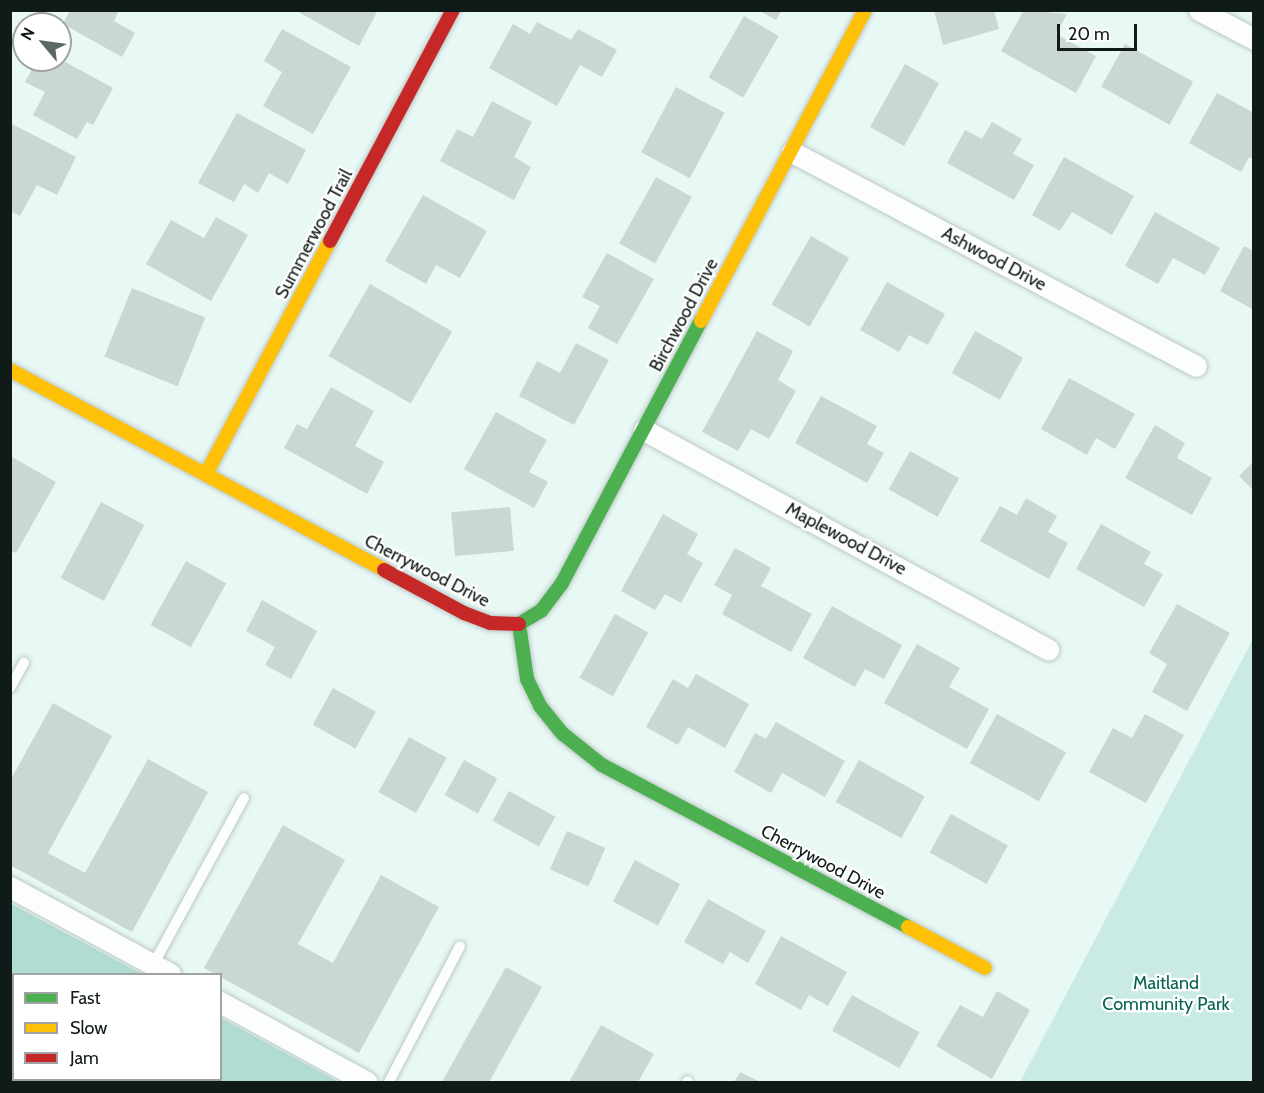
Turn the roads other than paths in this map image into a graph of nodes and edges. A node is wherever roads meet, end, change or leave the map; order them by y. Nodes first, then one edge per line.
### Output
1 (453, 10) edge
2 (865, 10) edge
3 (1199, 10) edge
4 (1254, 39) edge
5 (792, 152) junction
6 (1196, 366) dead end
7 (10, 370) edge
8 (644, 430) junction
9 (206, 474) junction
10 (519, 624) junction
11 (1048, 649) dead end
12 (24, 663) dead end
13 (10, 688) edge
14 (244, 798) dead end
15 (10, 887) edge
16 (460, 946) dead end
17 (985, 968) dead end
18 (162, 970) edge
19 (222, 1003) edge
20 (367, 1083) edge
21 (389, 1083) edge

1 - 9 street, Summerwood Trail
2 - 5 street, Birchwood Drive
3 - 4 street
5 - 6 street, Ashwood Drive
5 - 8 street, Birchwood Drive
7 - 9 street, Cherrywood Drive
8 - 10 street, Birchwood Drive
8 - 11 street, Maplewood Drive
9 - 10 street, Cherrywood Drive
10 - 17 street, Cherrywood Drive
12 - 13 lane
14 - 18 lane
15 - 18 street
16 - 21 lane
19 - 20 street

